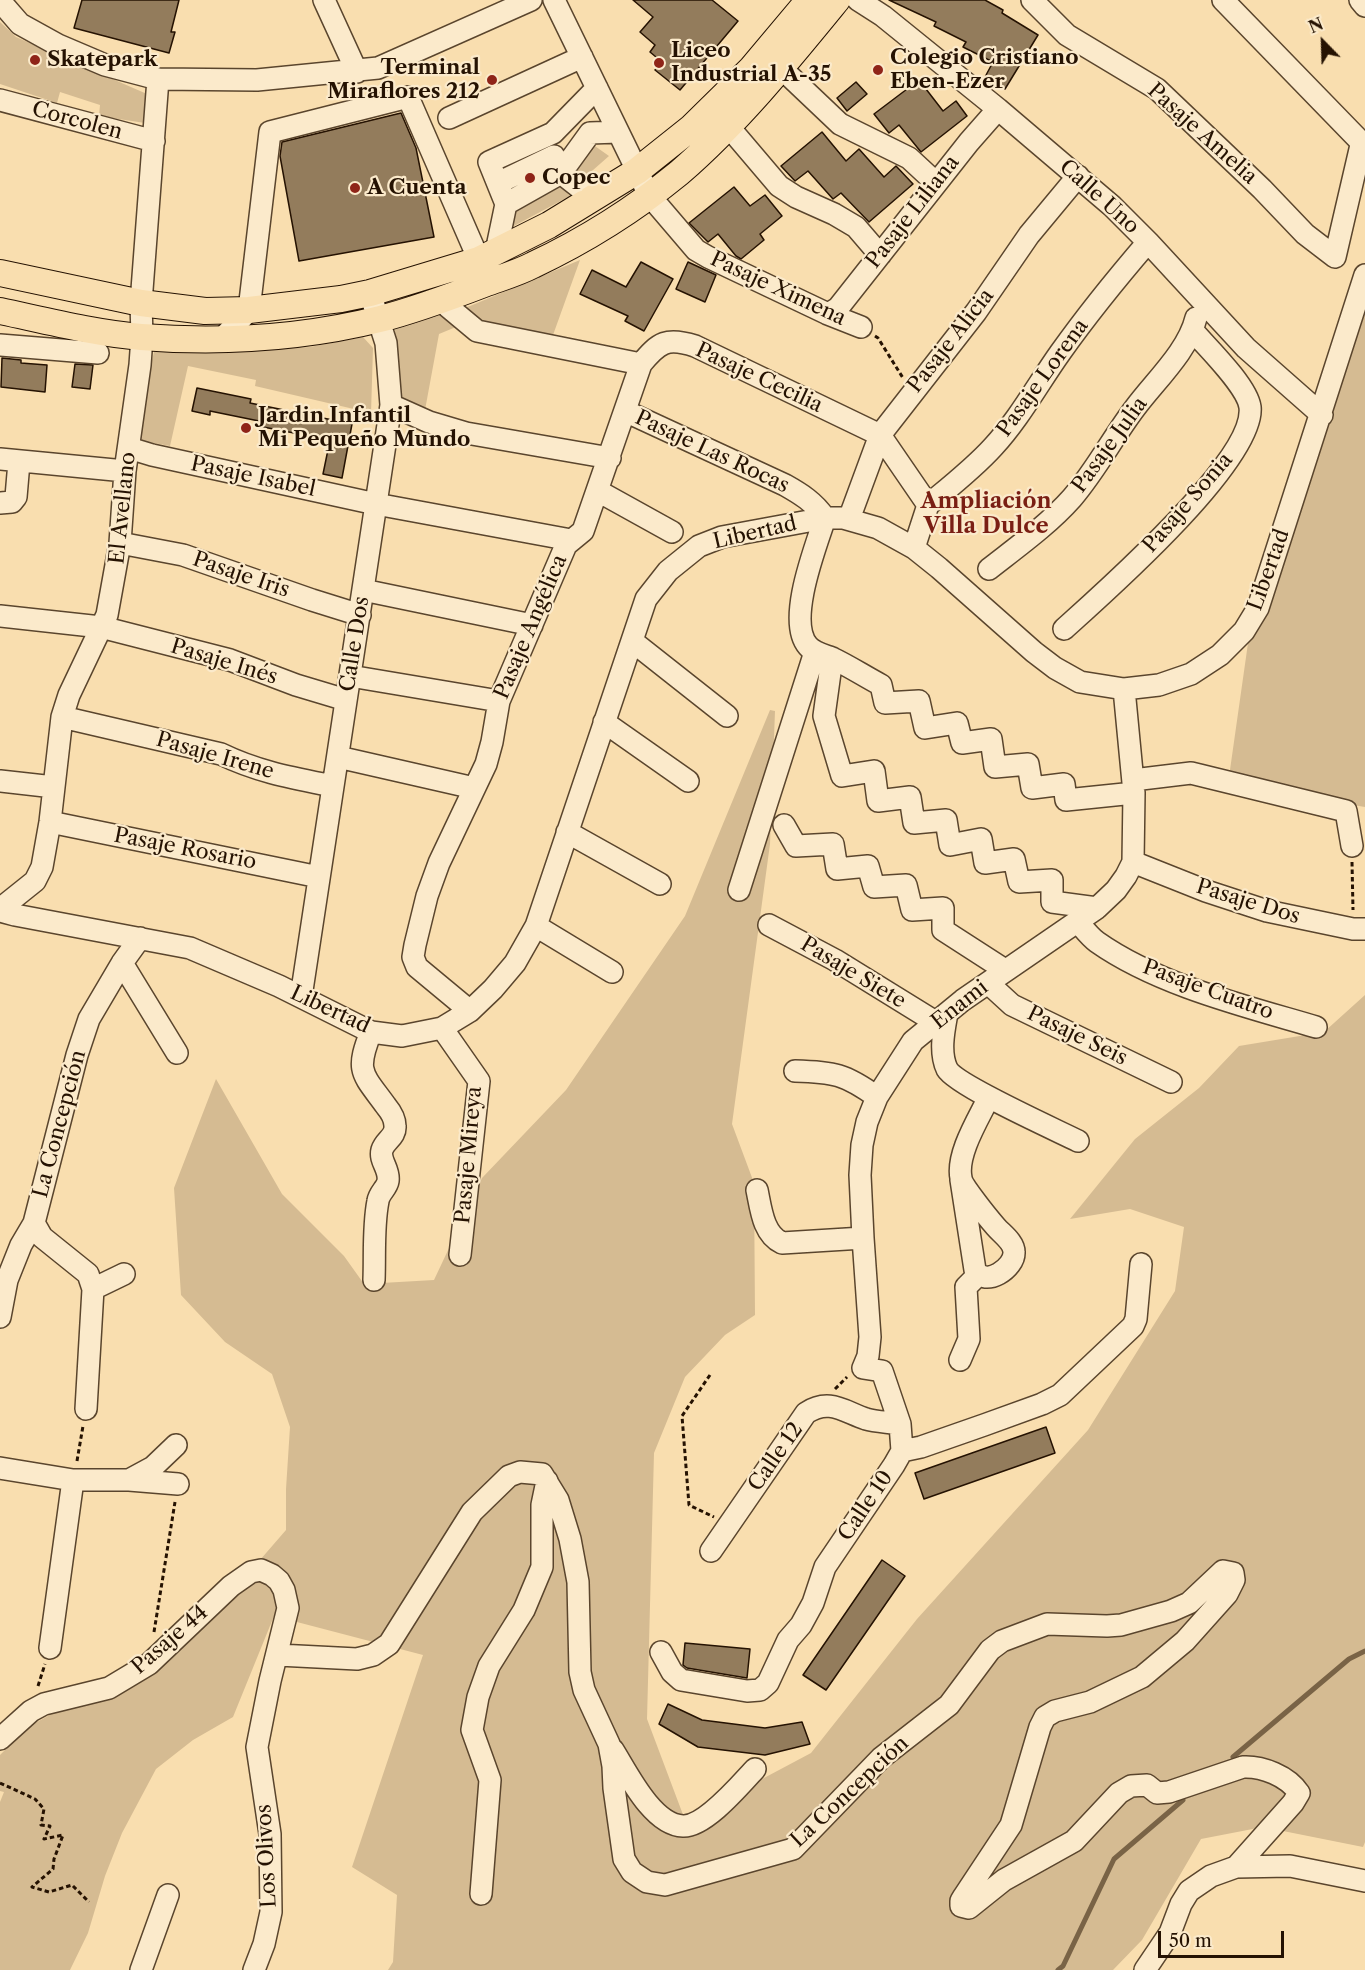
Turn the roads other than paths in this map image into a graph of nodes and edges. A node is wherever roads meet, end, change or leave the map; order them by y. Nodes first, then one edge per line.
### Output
1 (324, 0) edge
2 (531, 0) edge
3 (554, 0) edge
4 (809, 0) edge
5 (837, 0) edge
6 (858, 0) edge
7 (1032, 0) edge
8 (1223, 0) edge
9 (1360, 0) edge
10 (0, 1) edge
11 (1365, 6) edge
12 (582, 57) junction
13 (781, 68) junction
14 (357, 72) junction
15 (158, 78) junction
16 (597, 88) junction
17 (0, 100) edge
18 (998, 109) junction
19 (449, 118) dead end
20 (728, 126) junction
21 (618, 132) junction
22 (553, 133) junction
23 (154, 141) junction
24 (557, 165) junction
25 (637, 171) junction
26 (1078, 176) junction
27 (498, 183) junction
28 (936, 183) junction
29 (649, 195) junction
30 (594, 199) junction
31 (506, 204) junction
32 (1148, 242) junction
33 (880, 255) junction
34 (488, 256) junction
35 (0, 273) edge
36 (1365, 275) edge
37 (370, 293) junction
38 (1200, 298) junction
39 (441, 301) junction
40 (141, 303) junction
41 (249, 310) junction
42 (0, 311) edge
43 (828, 314) junction
44 (378, 319) junction
45 (861, 327) road end
46 (1193, 331) junction
47 (142, 337) junction
48 (222, 339) junction
49 (0, 345) edge
50 (98, 353) dead end
51 (641, 364) junction
52 (391, 405) junction
53 (625, 411) junction
54 (1322, 415) junction
55 (880, 435) junction
56 (129, 448) junction
57 (610, 458) junction
58 (10, 460) edge
59 (125, 471) junction
60 (598, 491) junction
61 (0, 503) edge
62 (376, 504) junction
63 (928, 505) junction
64 (825, 518) junction
65 (849, 519) junction
66 (672, 531) dead end
67 (571, 540) junction
68 (120, 543) junction
69 (914, 548) junction
70 (989, 569) dead end
71 (363, 590) junction
72 (360, 615) junction
73 (0, 616) edge
74 (532, 624) junction
75 (101, 627) junction
76 (1064, 629) dead end
77 (632, 641) junction
78 (824, 655) junction
79 (350, 676) junction
80 (1124, 689) junction
81 (346, 700) junction
82 (499, 701) junction
83 (727, 716) dead end
84 (62, 717) junction
85 (604, 722) junction
86 (338, 757) junction
87 (0, 781) edge
88 (688, 781) dead end
89 (333, 786) junction
90 (54, 787) junction
91 (1133, 787) junction
92 (474, 788) junction
93 (50, 822) junction
94 (784, 825) dead end
95 (567, 832) junction
96 (1352, 846) road end
97 (1133, 862) junction
98 (319, 877) junction
99 (660, 884) dead end
100 (739, 891) dead end
101 (1097, 908) junction
102 (0, 910) edge
103 (1078, 922) junction
104 (769, 925) dead end
105 (536, 926) junction
106 (1359, 929) edge
107 (140, 938) junction
108 (122, 963) junction
109 (1005, 970) junction
110 (612, 972) dead end
111 (988, 982) junction
112 (301, 997) junction
113 (470, 1011) junction
114 (942, 1018) junction
115 (1316, 1027) dead end
116 (442, 1028) junction
117 (371, 1032) junction
118 (177, 1053) dead end
119 (795, 1071) dead end
120 (1171, 1082) dead end
121 (877, 1097) junction
122 (989, 1097) junction
123 (1078, 1141) dead end
124 (961, 1180) junction
125 (757, 1190) dead end
126 (34, 1223) junction
127 (862, 1238) junction
128 (460, 1255) dead end
129 (1142, 1264) dead end
130 (124, 1274) dead end
131 (978, 1275) junction
132 (374, 1280) dead end
133 (93, 1289) junction
134 (0, 1317) edge
135 (960, 1360) dead end
136 (863, 1368) joint
137 (86, 1409) road end
138 (900, 1424) junction
139 (176, 1445) dead end
140 (902, 1451) junction
141 (0, 1468) edge
142 (73, 1480) junction
143 (129, 1480) junction
144 (547, 1481) junction
145 (178, 1484) road end
146 (711, 1551) dead end
147 (50, 1648) road end
148 (660, 1652) dead end
149 (278, 1655) junction
150 (0, 1739) edge
151 (609, 1744) junction
152 (755, 1769) dead end
153 (1236, 1867) junction
154 (1359, 1880) edge
155 (481, 1893) dead end
156 (168, 1895) dead end
157 (141, 1970) edge
158 (254, 1970) edge
159 (1145, 1970) edge

1 - 14 street
2 - 14 street
3 - 12 street, Pasaje Ximena
4 - 25 main road
5 - 13 main road
6 - 18 street, Calle Uno
7 - 8 street, Pasaje Amelia
9 - 11 street
10 - 15 street
12 - 16 street, Pasaje Ximena
12 - 19 street
13 - 20 main road
13 - 28 street
14 - 15 street
15 - 23 street, El Avellano
16 - 21 street, Pasaje Ximena
16 - 22 street
17 - 23 street, Corcolen
18 - 26 street, Calle Uno
18 - 28 street, Pasaje Liliana
20 - 29 main road
20 - 33 street
21 - 24 street
21 - 25 street, Pasaje Ximena
22 - 24 street
22 - 27 street
23 - 40 street, El Avellano
24 - 27 street
24 - 30 street
24 - 31 street
25 - 29 street, Pasaje Ximena
25 - 30 main road
26 - 32 street, Calle Uno
26 - 55 street, Pasaje Alicia
27 - 31 street
28 - 33 street, Pasaje Liliana
29 - 39 main road
29 - 43 street, Pasaje Ximena
30 - 34 main road
31 - 34 street
32 - 38 street, Calle Uno
32 - 63 street, Pasaje Lorena
33 - 43 street, Pasaje Liliana
34 - 37 main road
34 - 41 street
35 - 40 main road
36 - 54 street, Libertad
37 - 41 main road
37 - 44 street, Calle Dos
38 - 46 street, Pasaje Julia
38 - 54 street, Calle Uno
39 - 44 main road
39 - 51 street
40 - 41 main road
40 - 47 street, El Avellano
41 - 48 street
42 - 47 main road
43 - 45 street, Pasaje Ximena
44 - 48 main road
44 - 52 street, Calle Dos
46 - 70 street, Pasaje Julia
46 - 76 street, Pasaje Sonia
47 - 48 main road
47 - 56 street, El Avellano
49 - 50 street
51 - 53 street, Pasaje Angélica
51 - 55 street, Pasaje Cecilia
52 - 57 street
52 - 62 street, Calle Dos
53 - 57 street, Pasaje Angélica
53 - 64 street, Pasaje Las Rocas
54 - 80 street, Libertad
55 - 63 street
55 - 65 street, Pasaje Alicia
56 - 59 street, El Avellano
56 - 62 street, Pasaje Isabel
57 - 60 street, Pasaje Angélica
58 - 59 street
58 - 61 street
59 - 68 street, El Avellano
60 - 66 street
60 - 67 street, Pasaje Angélica
62 - 67 street, Pasaje Isabel
62 - 71 street, Calle Dos
63 - 69 street
64 - 65 street, Libertad
64 - 77 street, Libertad
64 - 78 street
65 - 69 street, Libertad
67 - 74 street, Pasaje Angélica
68 - 72 street, Pasaje Iris
68 - 75 street, El Avellano
69 - 80 street, Libertad
71 - 72 street, Calle Dos
71 - 74 street
72 - 79 street, Calle Dos
73 - 75 street, Pasaje Inés
74 - 82 street, Pasaje Angélica
75 - 81 street, Pasaje Inés
75 - 84 street, El Avellano
77 - 83 street
77 - 85 street, Libertad
78 - 91 street
78 - 100 street
78 - 101 street
79 - 81 street, Calle Dos
79 - 82 street
80 - 91 street
81 - 86 street, Calle Dos
82 - 92 street, Pasaje Angélica
84 - 89 street, Pasaje Irene
84 - 90 street, El Avellano
85 - 88 street
85 - 95 street, Libertad
86 - 89 street, Calle Dos
86 - 92 street
87 - 90 street
89 - 98 street, Calle Dos
90 - 93 street, El Avellano
91 - 96 street
91 - 97 street
92 - 113 street, Pasaje Angélica
93 - 98 street, Pasaje Rosario
93 - 102 street, El Avellano
94 - 109 street
95 - 99 street
95 - 105 street, Libertad
97 - 101 street, Enami
97 - 106 street, Pasaje Dos
98 - 112 street, Calle Dos
101 - 103 street, Enami
102 - 107 street, Libertad
103 - 109 street, Enami
103 - 115 street, Pasaje Cuatro
104 - 114 street, Pasaje Siete
105 - 110 street
105 - 113 street, Libertad
107 - 108 street, La Concepción
107 - 112 street, Libertad
108 - 118 street
108 - 126 street, La Concepción
109 - 111 street, Enami
111 - 114 street, Enami
111 - 120 street, Pasaje Seis
112 - 117 street, Libertad
113 - 116 street, Libertad
114 - 121 street, Enami
114 - 122 street
116 - 117 street, Libertad
116 - 128 street, Pasaje Mireya
117 - 132 street
119 - 121 street
121 - 127 street, Enami
122 - 123 street
122 - 124 street
124 - 131 street
124 - 131 street
125 - 127 street
126 - 133 street
126 - 134 street, La Concepción
127 - 136 street, Enami
129 - 140 street
130 - 133 street
131 - 135 street
133 - 137 street
136 - 138 street, Calle 10
138 - 140 street, Calle 10
138 - 146 street, Calle 12
139 - 143 street
140 - 148 street, Calle 10
141 - 142 street
142 - 143 street
142 - 147 street
143 - 145 street
144 - 149 street
144 - 151 street, La Concepción
144 - 155 street
149 - 150 street, Pasaje 44
149 - 158 street, Los Olivos
151 - 152 street
151 - 153 street, La Concepción
153 - 154 street
153 - 159 street
156 - 157 street

